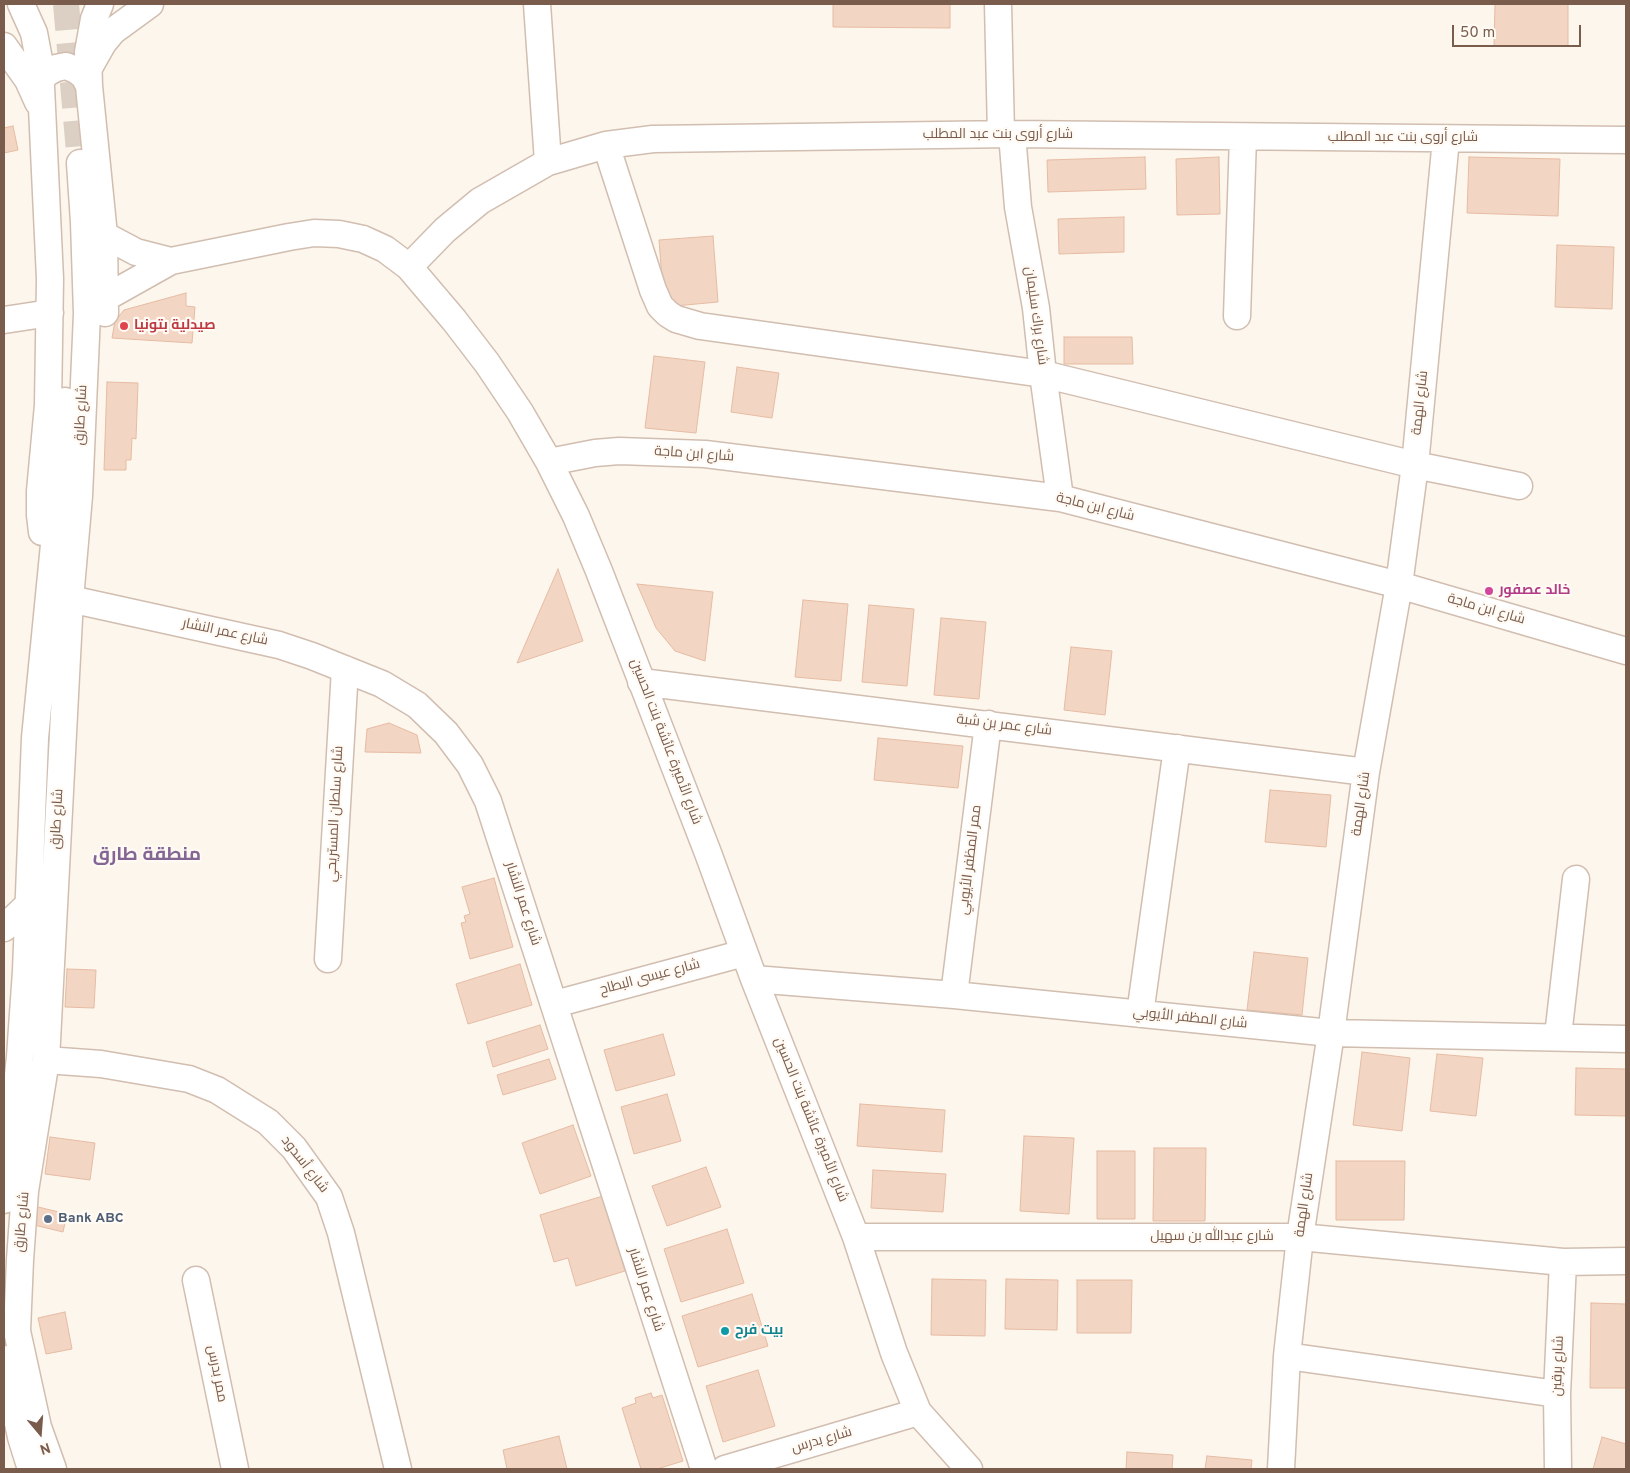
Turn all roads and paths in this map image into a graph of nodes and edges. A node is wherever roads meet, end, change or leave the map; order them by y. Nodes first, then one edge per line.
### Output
1 (21, 4) edge
2 (100, 4) edge
3 (150, 4) edge
4 (537, 4) edge
5 (998, 4) edge
6 (4, 46) edge
7 (89, 77) junction
8 (40, 81) junction
9 (41, 109) junction
10 (1006, 134) junction
11 (1243, 137) junction
12 (1446, 139) junction
13 (1626, 140) edge
14 (606, 146) junction
15 (548, 162) junction
16 (72, 163) tunnel mouth
17 (104, 235) junction
18 (171, 262) junction
19 (409, 267) junction
20 (105, 298) junction
21 (50, 312) junction
22 (1237, 316) dead end
23 (4, 320) edge
24 (1043, 374) junction
25 (549, 462) junction
26 (1415, 465) junction
27 (1520, 486) dead end
28 (1060, 498) junction
29 (63, 558) junction
30 (1399, 585) junction
31 (70, 599) junction
32 (1626, 650) edge
33 (345, 669) junction
34 (641, 682) junction
35 (988, 724) junction
36 (1177, 748) junction
37 (1366, 772) junction
38 (1576, 879) dead end
39 (29, 904) junction
40 (4, 928) edge
41 (744, 952) junction
42 (328, 959) dead end
43 (27, 971) edge
44 (754, 979) junction
45 (954, 995) junction
46 (555, 1004) junction
47 (4, 1009) edge
48 (1140, 1014) junction
49 (1331, 1033) junction
50 (1558, 1036) junction
51 (1626, 1038) edge
52 (20, 1039) junction
53 (46, 1060) junction
54 (4, 1200) edge
55 (856, 1237) junction
56 (1300, 1237) junction
57 (1626, 1261) edge
58 (1563, 1262) junction
59 (196, 1280) dead end
60 (1287, 1356) junction
61 (4, 1359) edge
62 (1557, 1394) junction
63 (918, 1412) junction
64 (12, 1434) edge
65 (31, 1469) edge
66 (53, 1469) edge
67 (235, 1469) edge
68 (398, 1469) edge
69 (704, 1469) edge
70 (725, 1469) edge
71 (969, 1469) edge
72 (1281, 1469) edge
73 (1558, 1469) edge

1 - 8 street
2 - 7 street
3 - 7 street
4 - 15 street
5 - 10 street, شارع براك سليمان
6 - 9 street
7 - 8 street
7 - 17 street
8 - 9 street
9 - 21 street
10 - 11 street, شارع أروى بنت عبد المطلب
10 - 14 street, شارع أروى بنت عبد المطلب
10 - 24 street, شارع براك سليمان
11 - 12 street, شارع أروى بنت عبد المطلب
11 - 22 street
12 - 13 street, شارع أروى بنت عبد المطلب
12 - 26 street, شارع الهمة
14 - 15 street, شارع أروى بنت عبد المطلب
14 - 24 street
15 - 19 street, شارع أروى بنت عبد المطلب
16 - 29 street, شارع طارق
17 - 18 street, شارع الأميرة عائشة بنت الحسين
17 - 20 street
18 - 19 street, شارع الأميرة عائشة بنت الحسين
18 - 20 street, شارع الأميرة عائشة بنت الحسين
19 - 25 street, شارع الأميرة عائشة بنت الحسين
20 - 29 street
21 - 23 street
21 - 29 street
24 - 26 street
24 - 28 street, شارع براك سليمان
25 - 28 street, شارع ابن ماجة
25 - 34 street, شارع الأميرة عائشة بنت الحسين
26 - 27 street
26 - 30 street, شارع الهمة
28 - 30 street, شارع ابن ماجة
29 - 31 street, شارع طارق
29 - 39 street, شارع طارق
30 - 32 street, شارع ابن ماجة
30 - 37 street, شارع الهمة
31 - 33 street, شارع عمر النشار
31 - 43 street, شارع طارق
33 - 42 street, شارع سلطان المستريحي
33 - 46 street, شارع عمر النشار
34 - 35 street, شارع عمر بن شبة
34 - 41 street, شارع الأميرة عائشة بنت الحسين
35 - 36 street, شارع عمر بن شبة
35 - 45 street, ممر المظفر الأيوبي
36 - 37 street, شارع عمر بن شبة
36 - 48 street
37 - 49 street, شارع الهمة
38 - 50 street
39 - 40 street
39 - 43 street, شارع طارق
41 - 44 street, شارع الأميرة عائشة بنت الحسين
41 - 46 street, شارع عيسى البطاح
43 - 52 street, شارع طارق
43 - 53 street, شارع طارق
44 - 45 street, شارع المظفر الأيوبي
44 - 55 street, شارع الأميرة عائشة بنت الحسين
45 - 48 street, شارع المظفر الأيوبي
46 - 69 street, شارع عمر النشار
47 - 52 street
48 - 49 street, شارع المظفر الأيوبي
49 - 50 street, شارع المظفر الأيوبي
49 - 56 street, شارع الهمة
50 - 51 street, شارع المظفر الأيوبي
52 - 54 street, شارع طارق
53 - 66 street, شارع طارق
53 - 68 street, شارع أسدود
55 - 56 street, شارع عبدالله بن سهيل
55 - 63 street, شارع الأميرة عائشة بنت الحسين
56 - 58 street, شارع عبدالله بن سهيل
56 - 60 street, شارع الهمة
57 - 58 street, شارع عبدالله بن سهيل
58 - 62 street, شارع برقين
59 - 67 street, ممر بدرس
60 - 62 street
60 - 72 street, شارع الهمة
61 - 64 street
62 - 73 street, شارع برقين
63 - 70 street, شارع بدرس
63 - 71 street, شارع الأميرة عائشة بنت الحسين
64 - 65 street

